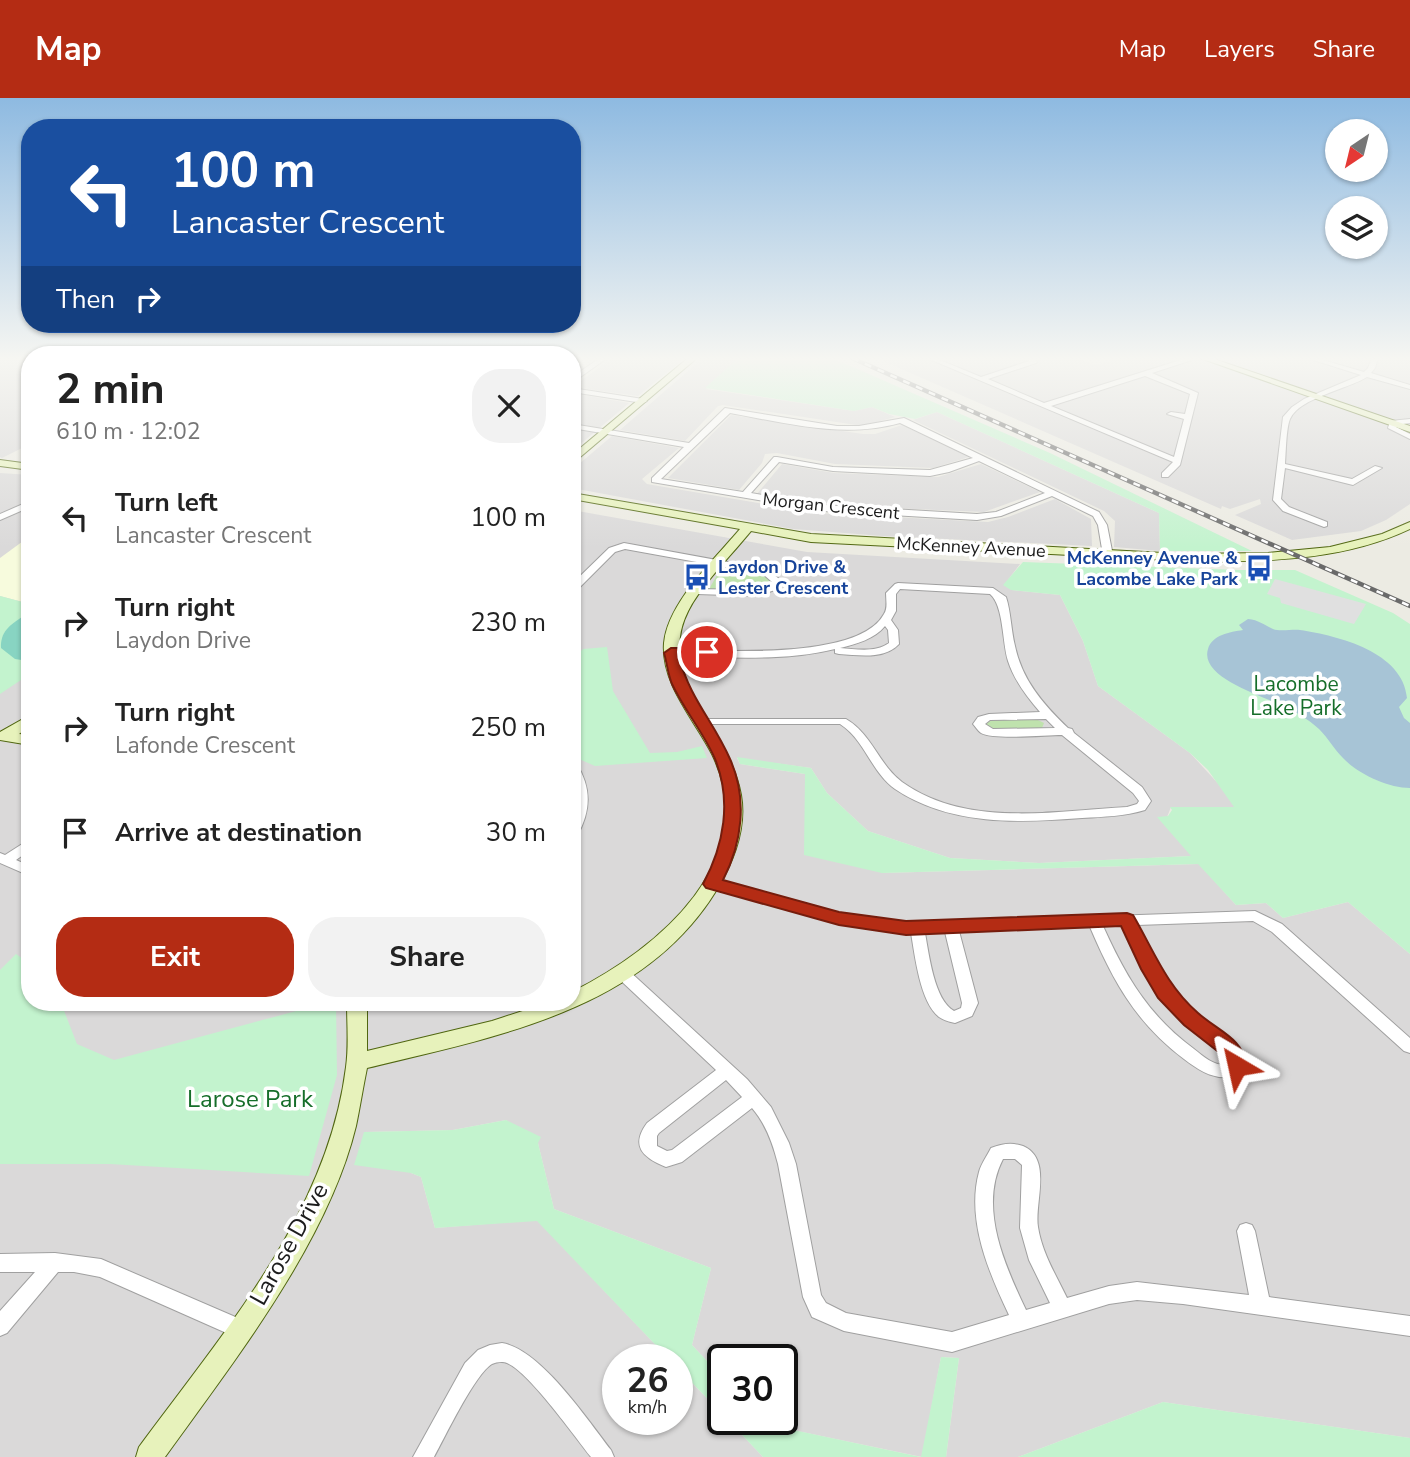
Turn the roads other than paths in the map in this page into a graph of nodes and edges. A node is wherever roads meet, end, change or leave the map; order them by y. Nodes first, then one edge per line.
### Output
1 (619, 421) edge
2 (716, 421) edge
3 (802, 421) edge
4 (897, 421) edge
5 (904, 421) edge
6 (1084, 421) edge
7 (1187, 421) edge
8 (1286, 421) edge
9 (1388, 421) edge
10 (1406, 421) edge
11 (1393, 423) junction
12 (581, 428) edge
13 (1410, 429) edge
14 (607, 432) junction
15 (1410, 437) edge
16 (691, 446) junction
17 (581, 454) edge
18 (980, 458) junction
19 (1177, 461) junction
20 (0, 463) edge
21 (1281, 465) junction
22 (21, 466) edge
23 (1378, 468) dead end
24 (0, 471) edge
25 (21, 473) edge
26 (1165, 475) dead end
27 (1052, 493) junction
28 (744, 496) junction
29 (581, 498) edge
30 (581, 504) edge
31 (21, 508) edge
32 (0, 517) edge
33 (1324, 524) dead end
34 (1410, 525) edge
35 (744, 532) junction
36 (1410, 536) edge
37 (1107, 557) junction
38 (718, 565) junction
39 (581, 581) edge
40 (697, 591) junction
41 (886, 620) junction
42 (824, 650) junction
43 (671, 653) junction
44 (1050, 715) junction
45 (703, 722) junction
46 (21, 724) edge
47 (1068, 731) junction
48 (2, 736) edge
49 (21, 739) edge
50 (581, 784) edge
51 (581, 811) edge
52 (21, 849) edge
53 (4, 859) edge
54 (21, 866) edge
55 (712, 884) junction
56 (1127, 920) junction
57 (1094, 921) junction
58 (951, 928) junction
59 (917, 929) junction
60 (623, 974) junction
61 (581, 996) edge
62 (358, 1011) edge
63 (546, 1011) edge
64 (1410, 1047) edge
65 (357, 1062) junction
66 (727, 1071) junction
67 (753, 1098) junction
68 (1246, 1231) dead end
69 (55, 1262) junction
70 (0, 1263) edge
71 (1262, 1306) junction
72 (1063, 1309) junction
73 (1022, 1322) junction
74 (0, 1326) edge
75 (1410, 1326) edge
76 (240, 1329) junction
77 (149, 1457) edge
78 (423, 1457) edge
79 (604, 1457) edge

1 - 14 street
2 - 16 street, Morgan Crescent
3 - 4 street, Morgan Crescent
5 - 18 street, Morgan Crescent
6 - 19 street
7 - 19 street
8 - 21 street
9 - 11 street
10 - 11 street
11 - 13 street
11 - 15 street
12 - 14 street
14 - 16 street
14 - 17 street
16 - 28 street, Morgan Crescent
18 - 27 street, Morgan Crescent
18 - 28 street
19 - 26 street
20 - 22 street
21 - 23 street
21 - 33 street
24 - 25 street
27 - 28 street, Morgan Crescent
27 - 37 street, Morgan Crescent
29 - 35 street, McKenney Avenue
30 - 35 street, McKenney Avenue
31 - 32 street
34 - 37 street, McKenney Avenue
35 - 37 street, McKenney Avenue
35 - 38 street
36 - 37 street, McKenney Avenue
38 - 39 street
38 - 40 street
38 - 40 street
40 - 43 street
41 - 42 street
41 - 42 street
41 - 44 street
42 - 43 street
43 - 45 street
44 - 47 street
44 - 47 street
45 - 47 street
45 - 55 street
46 - 48 street
48 - 49 street
50 - 51 street
52 - 53 street
53 - 54 street
55 - 59 street
55 - 60 street
56 - 57 street
56 - 57 street
56 - 64 street
57 - 58 street
58 - 59 street
58 - 59 street
60 - 61 street
60 - 66 street
62 - 65 street, Larose Drive
63 - 65 street
65 - 76 street, Larose Drive
66 - 67 street
66 - 67 street
67 - 73 street
68 - 71 street
69 - 70 street
69 - 74 street
69 - 76 street
71 - 72 street
71 - 75 street
72 - 73 street
72 - 73 street
76 - 77 street, Larose Drive
78 - 79 street

